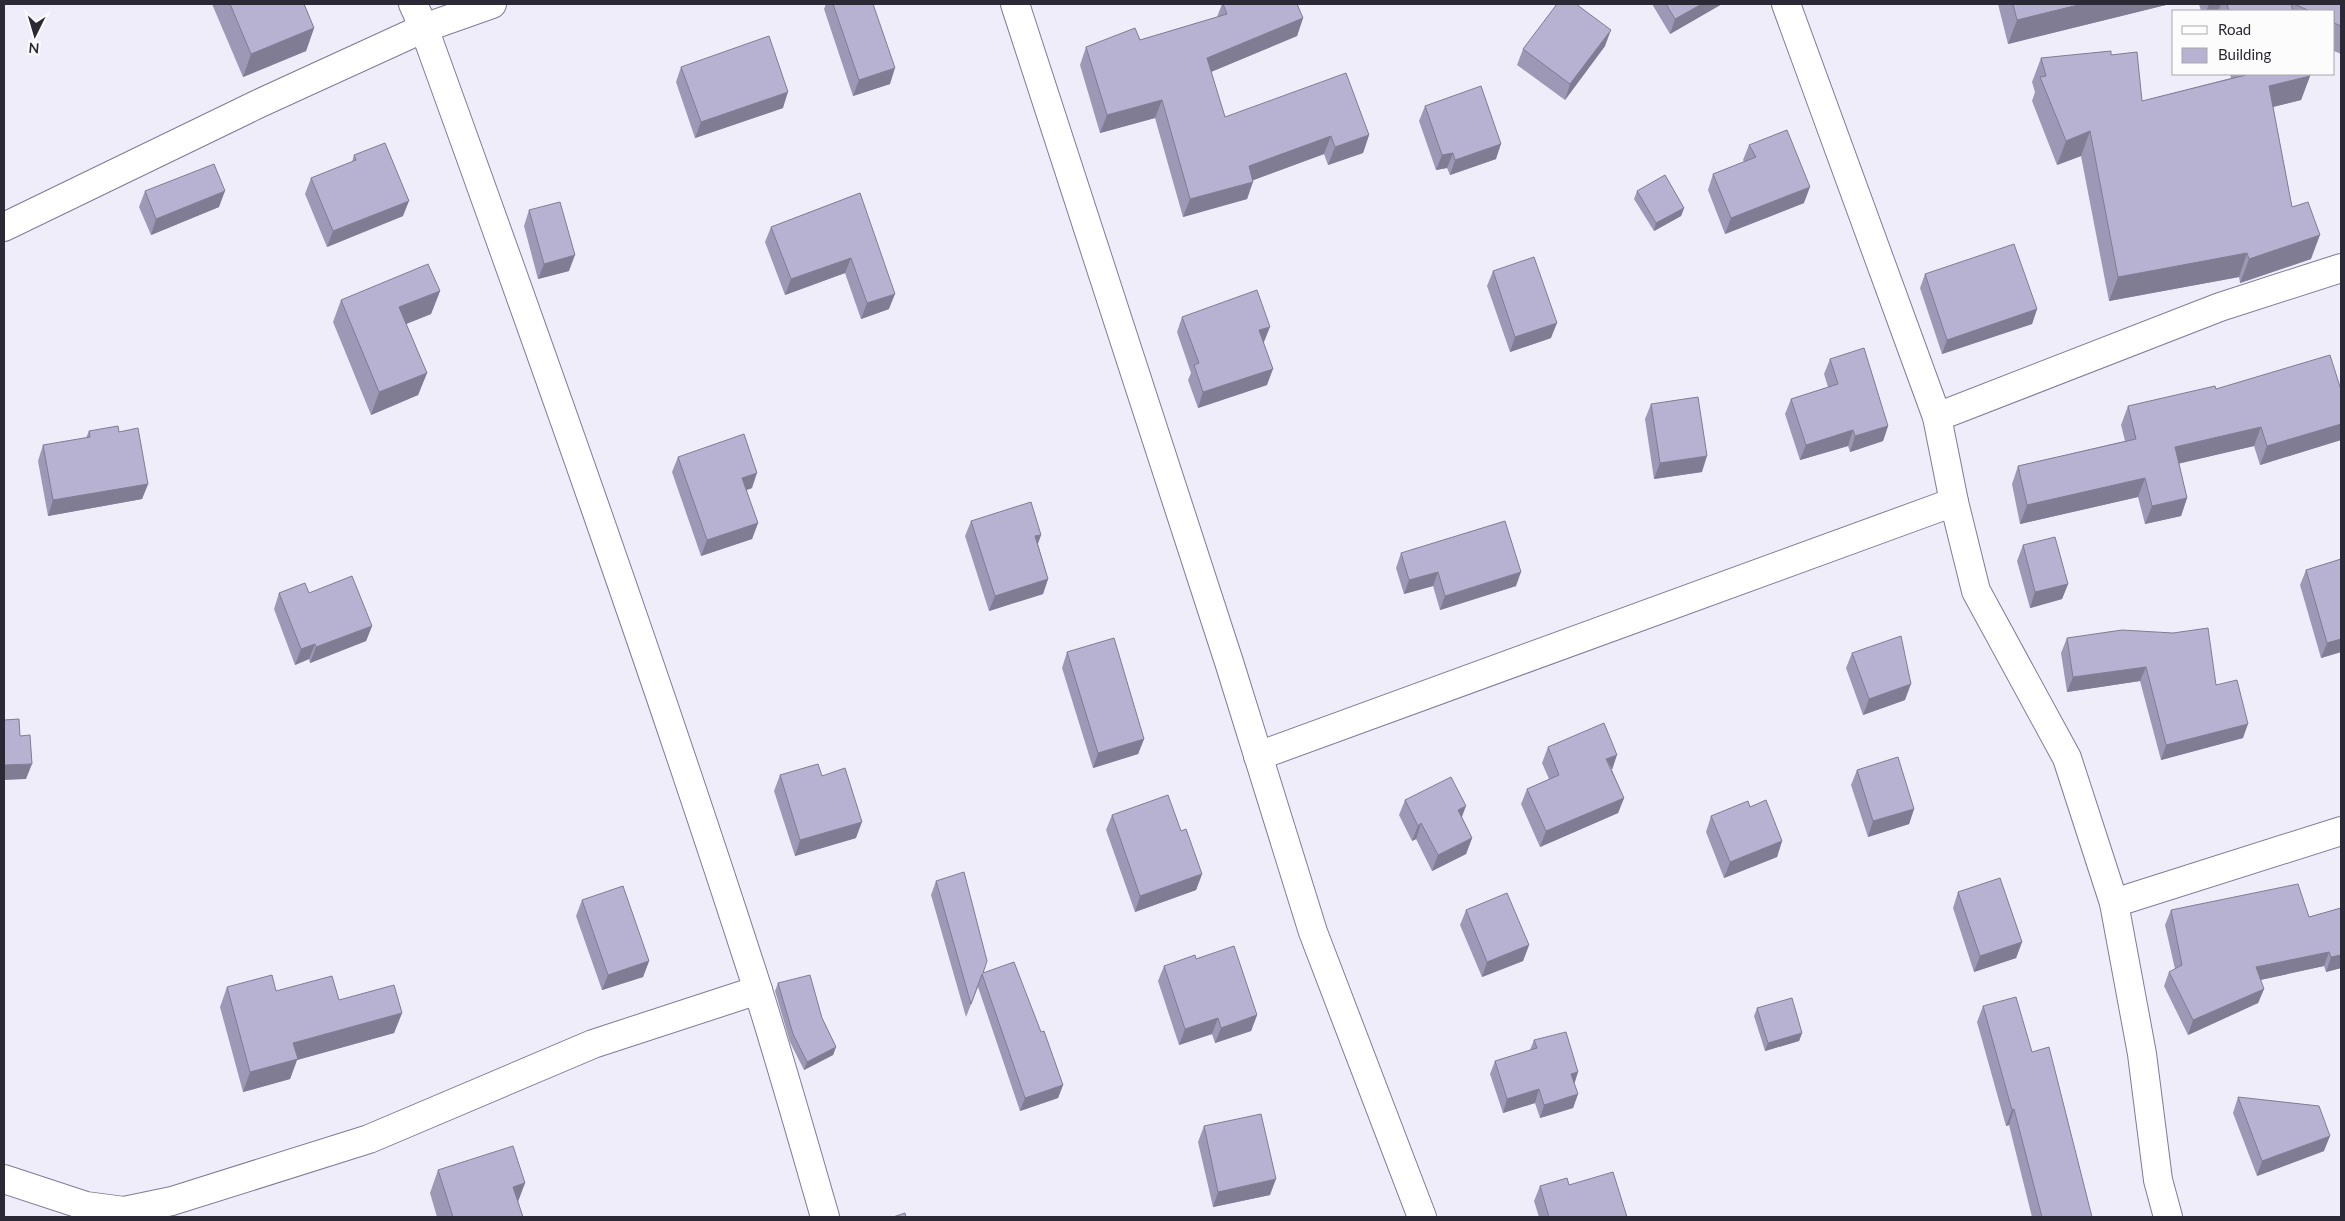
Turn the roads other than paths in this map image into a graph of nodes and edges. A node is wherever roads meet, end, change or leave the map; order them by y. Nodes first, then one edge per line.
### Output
1 (492, 4) edge
2 (1015, 4) edge
3 (1786, 4) edge
4 (418, 16) edge
5 (4, 227) edge
6 (2341, 268) edge
7 (1937, 417) junction
8 (1954, 502) junction
9 (1258, 756) junction
10 (2341, 831) edge
11 (2114, 903) junction
12 (758, 990) junction
13 (4, 1180) edge
14 (826, 1217) edge
15 (1422, 1217) edge
16 (2168, 1217) edge

1 - 4 street
2 - 9 street
3 - 7 street
4 - 5 street
4 - 12 street
6 - 7 street
7 - 8 street
8 - 9 street
8 - 11 street
9 - 15 street
10 - 11 street
11 - 16 street
12 - 13 street
12 - 14 street

